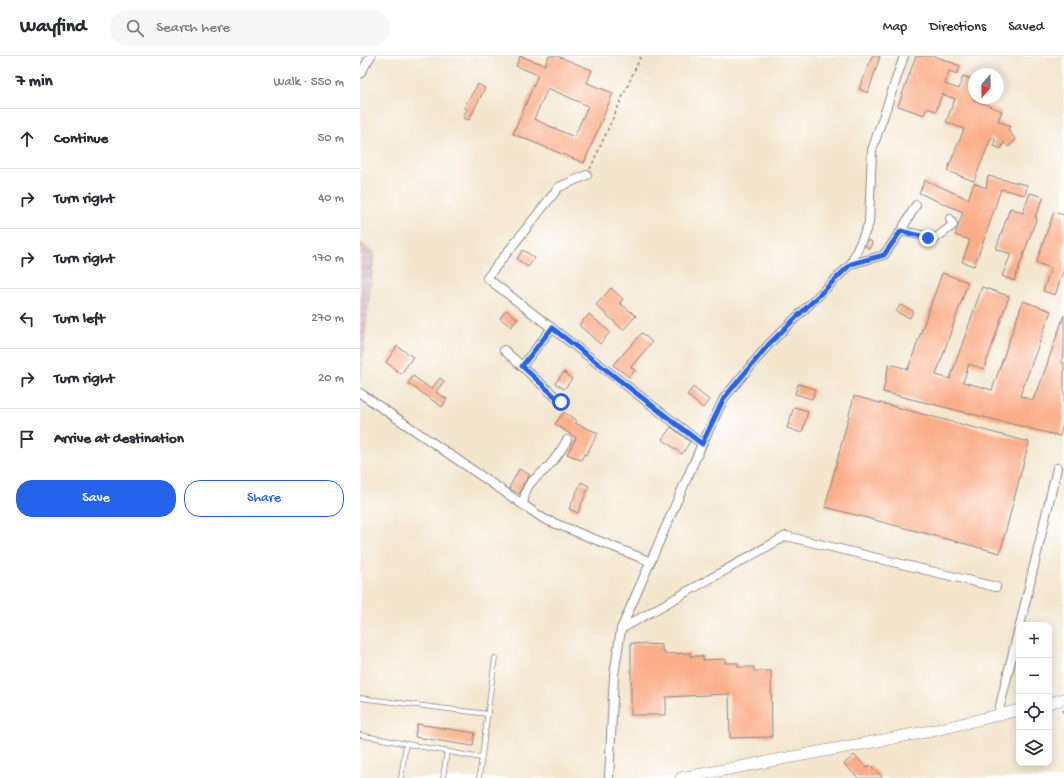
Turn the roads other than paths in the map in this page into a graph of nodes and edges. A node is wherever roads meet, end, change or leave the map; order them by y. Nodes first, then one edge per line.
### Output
1 (371, 56) edge
2 (904, 56) edge
3 (360, 74) edge
4 (587, 175) road end
5 (916, 205) dead end
6 (950, 219) dead end
7 (901, 231) junction
8 (851, 264) junction
9 (552, 328) junction
10 (504, 350) dead end
11 (522, 366) junction
12 (360, 393) edge
13 (561, 402) dead end
14 (567, 440) dead end
15 (702, 444) junction
16 (1057, 468) dead end
17 (523, 505) junction
18 (649, 561) junction
19 (996, 587) dead end
20 (1021, 622) edge
21 (621, 628) junction
22 (1016, 640) edge
23 (495, 658) dead end
24 (360, 698) edge
25 (1064, 699) edge
26 (1052, 702) edge
27 (1016, 711) edge
28 (488, 714) junction
29 (998, 714) junction
30 (360, 735) edge
31 (406, 744) junction
32 (447, 752) junction
33 (482, 758) junction
34 (685, 777) edge
35 (401, 778) edge
36 (443, 778) edge
37 (479, 778) edge
38 (608, 778) edge

1 - 3 street
2 - 8 street
4 - 9 street
5 - 7 street
6 - 7 street
7 - 8 street
8 - 15 street
9 - 11 street
9 - 15 street
10 - 11 street
11 - 13 street
12 - 17 street
14 - 17 street
15 - 18 street
16 - 20 street
17 - 18 street
18 - 21 street
19 - 21 street
21 - 38 street
22 - 29 street
23 - 28 lane
24 - 28 lane
25 - 26 main road
27 - 29 main road
28 - 33 lane
29 - 34 main road
30 - 31 lane
31 - 32 lane
31 - 35 lane
32 - 33 lane
32 - 36 lane
33 - 37 lane

